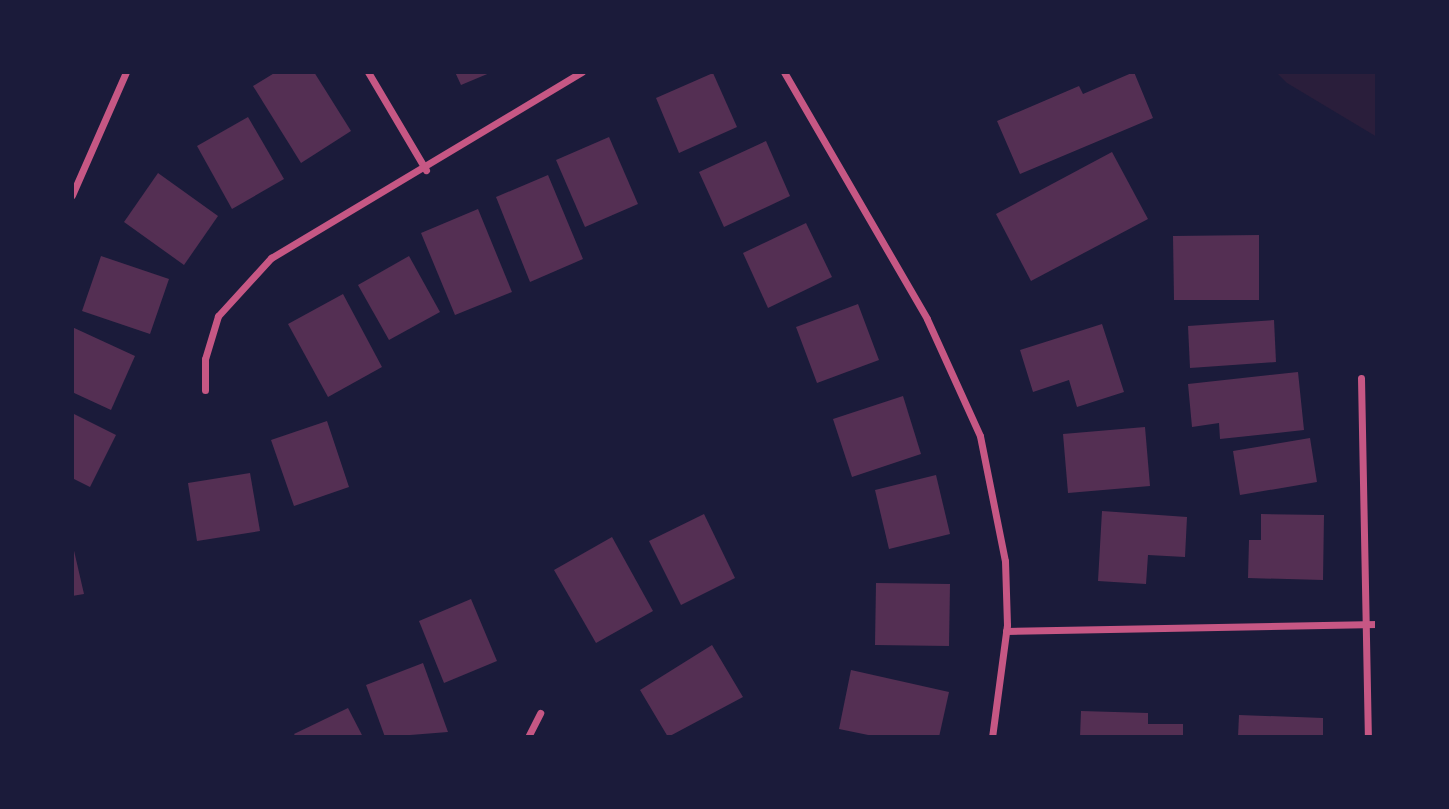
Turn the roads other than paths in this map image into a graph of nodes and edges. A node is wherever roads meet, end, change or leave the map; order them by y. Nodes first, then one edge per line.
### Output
1 (126, 72) edge
2 (368, 72) edge
3 (582, 72) edge
4 (785, 72) edge
5 (426, 170) junction
6 (72, 194) edge
7 (1361, 378) dead end
8 (205, 390) dead end
9 (1367, 624) junction
10 (1377, 624) edge
11 (1006, 631) junction
12 (540, 713) dead end
13 (528, 737) edge
14 (992, 737) edge
15 (1368, 737) edge

1 - 6 street
2 - 5 street
3 - 5 street
4 - 11 street
5 - 8 street
7 - 9 street
9 - 10 street
9 - 11 street
9 - 15 street
11 - 14 street
12 - 13 street

